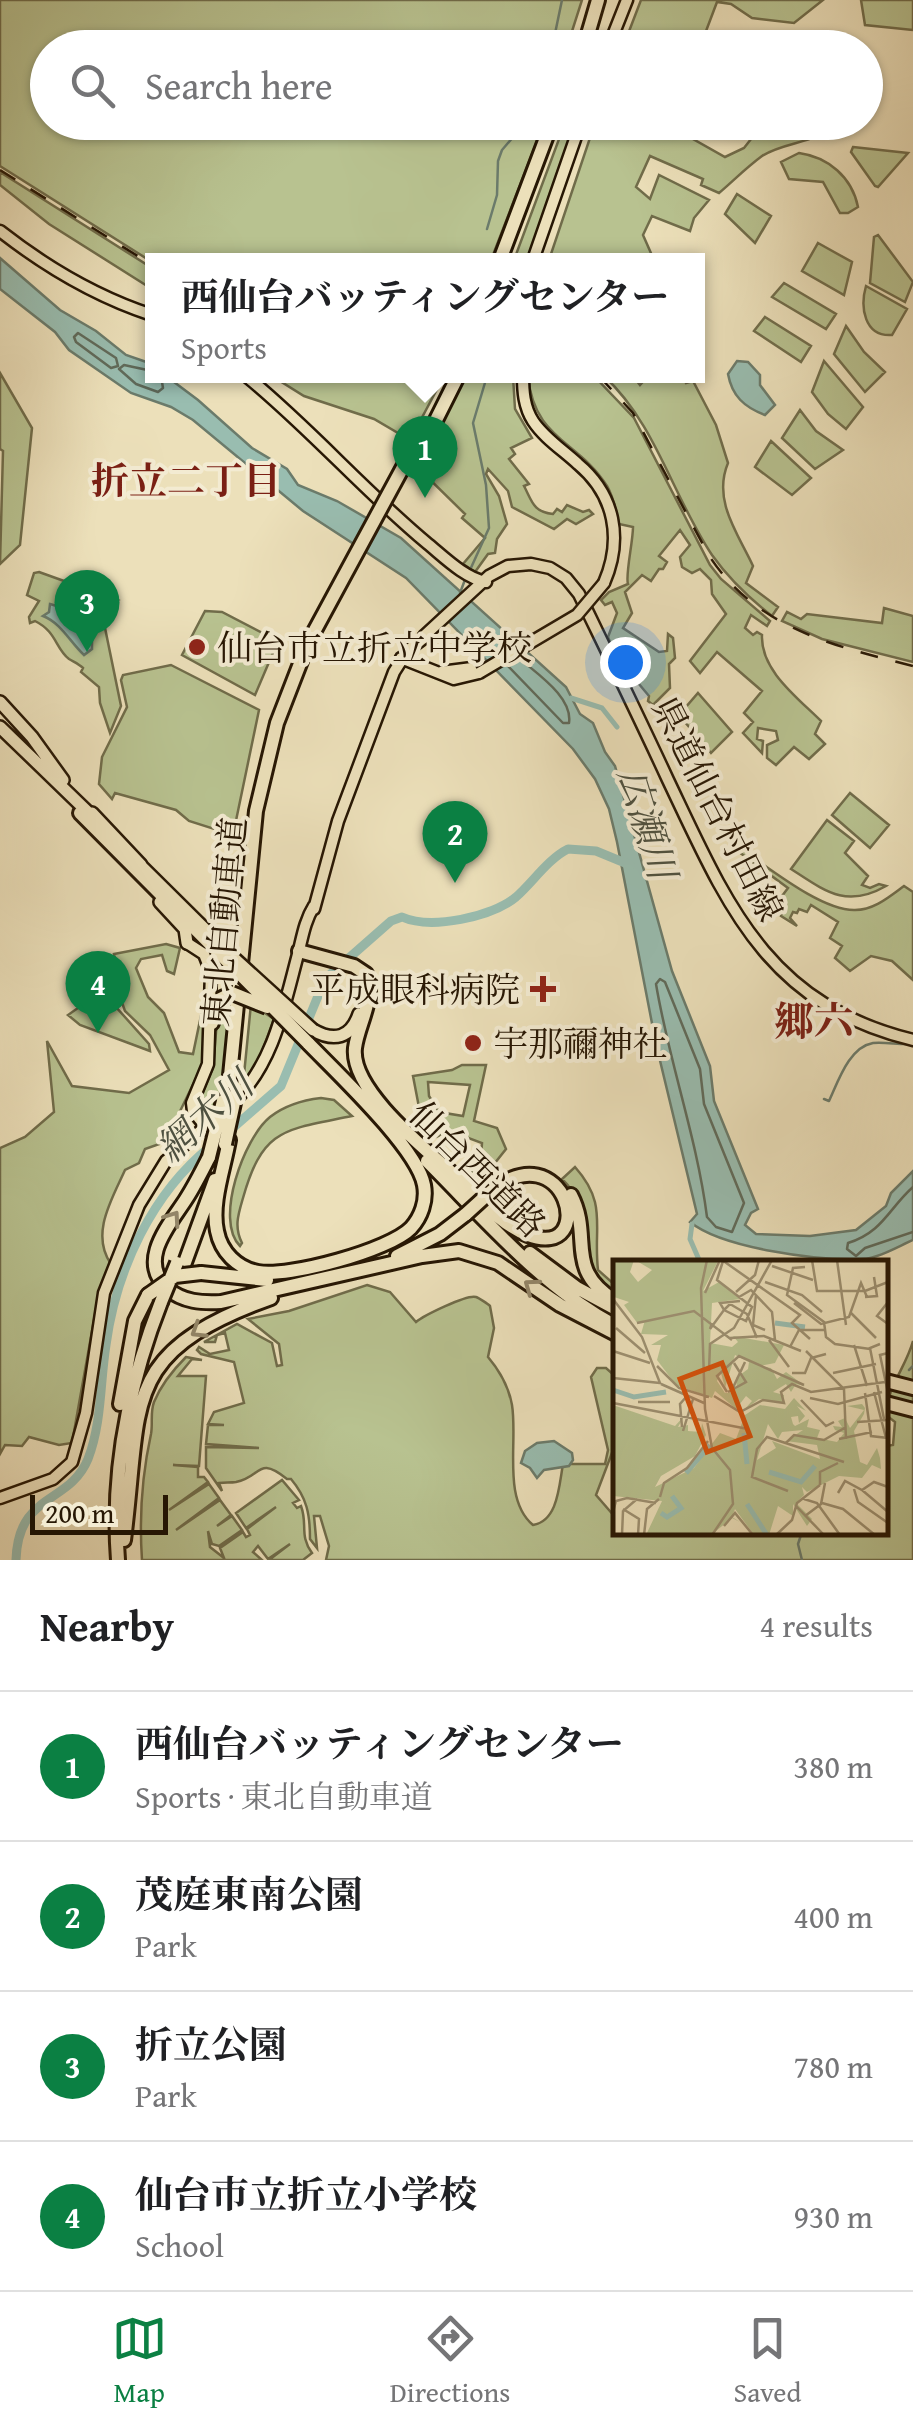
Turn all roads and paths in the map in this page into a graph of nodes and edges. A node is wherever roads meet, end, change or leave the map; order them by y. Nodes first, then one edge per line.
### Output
1 (594, 0) edge
2 (630, 0) edge
3 (585, 30) edge
4 (618, 30) edge
5 (549, 140) edge
6 (578, 140) edge
7 (0, 231) edge
8 (507, 253) edge
9 (538, 253) edge
10 (145, 313) edge
11 (254, 383) edge
12 (446, 383) edge
13 (454, 383) edge
14 (521, 383) edge
15 (425, 434) junction
16 (483, 585) junction
17 (312, 644) junction
18 (401, 658) junction
19 (0, 702) edge
20 (0, 727) edge
21 (0, 736) edge
22 (80, 814) junction
23 (145, 870) junction
24 (186, 943) joint
25 (299, 951) junction
26 (234, 964) junction
27 (348, 966) junction
28 (212, 990) junction
29 (264, 990) joint
30 (232, 993) junction
31 (212, 1023) junction
32 (308, 1036) junction
33 (913, 1040) edge
34 (229, 1095) junction
35 (204, 1126) junction
36 (418, 1142) junction
37 (220, 1148) junction
38 (486, 1192) junction
39 (464, 1212) junction
40 (363, 1252) junction
41 (317, 1264) junction
42 (367, 1268) junction
43 (320, 1280) junction
44 (159, 1300) junction
45 (613, 1302) edge
46 (613, 1304) edge
47 (613, 1324) edge
48 (613, 1332) edge
49 (888, 1382) edge
50 (913, 1388) edge
51 (888, 1404) edge
52 (913, 1410) edge
53 (0, 1498) edge
54 (124, 1540) junction
55 (122, 1560) edge

1 - 3 highway
2 - 4 main road
5 - 8 highway
6 - 9 main road
7 - 10 main road
11 - 16 main road
12 - 15 highway, 東北自動車道
13 - 15 highway, 東北自動車道
14 - 18 main road, bridge
15 - 17 highway, 東北自動車道, bridge
16 - 18 main road, 県道仙台村田線
16 - 33 main road, 県道仙台村田線
17 - 34 highway, 東北自動車道
17 - 34 highway, 東北自動車道
18 - 25 main road, 県道仙台村田線
19 - 23 highway
20 - 23 highway
21 - 22 highway
22 - 24 highway
22 - 26 highway
23 - 26 highway
24 - 28 main road
25 - 27 highway
25 - 35 main road, 県道仙台村田線
26 - 29 highway, bridge
26 - 32 highway, bridge
27 - 32 highway
27 - 36 highway
28 - 30 highway
28 - 31 main road
29 - 32 highway, bridge
30 - 31 highway
30 - 32 highway, bridge
31 - 35 main road
32 - 36 highway, 仙台西道路
32 - 40 highway
32 - 47 highway, 仙台西道路
34 - 37 highway, bridge
34 - 37 highway, bridge
35 - 53 main road, 県道仙台村田線
36 - 38 highway
36 - 46 highway, 仙台西道路
37 - 41 highway
43 -> 37 highway
37 - 44 highway, bridge
38 - 39 highway, bridge
38 - 45 highway
39 - 40 highway
39 - 42 highway
40 - 41 highway
41 - 44 highway, bridge
42 - 43 highway
48 -> 42 highway
43 -> 54 highway
44 - 54 highway
44 - 55 highway
49 - 50 highway
51 - 52 highway
54 - 55 highway

